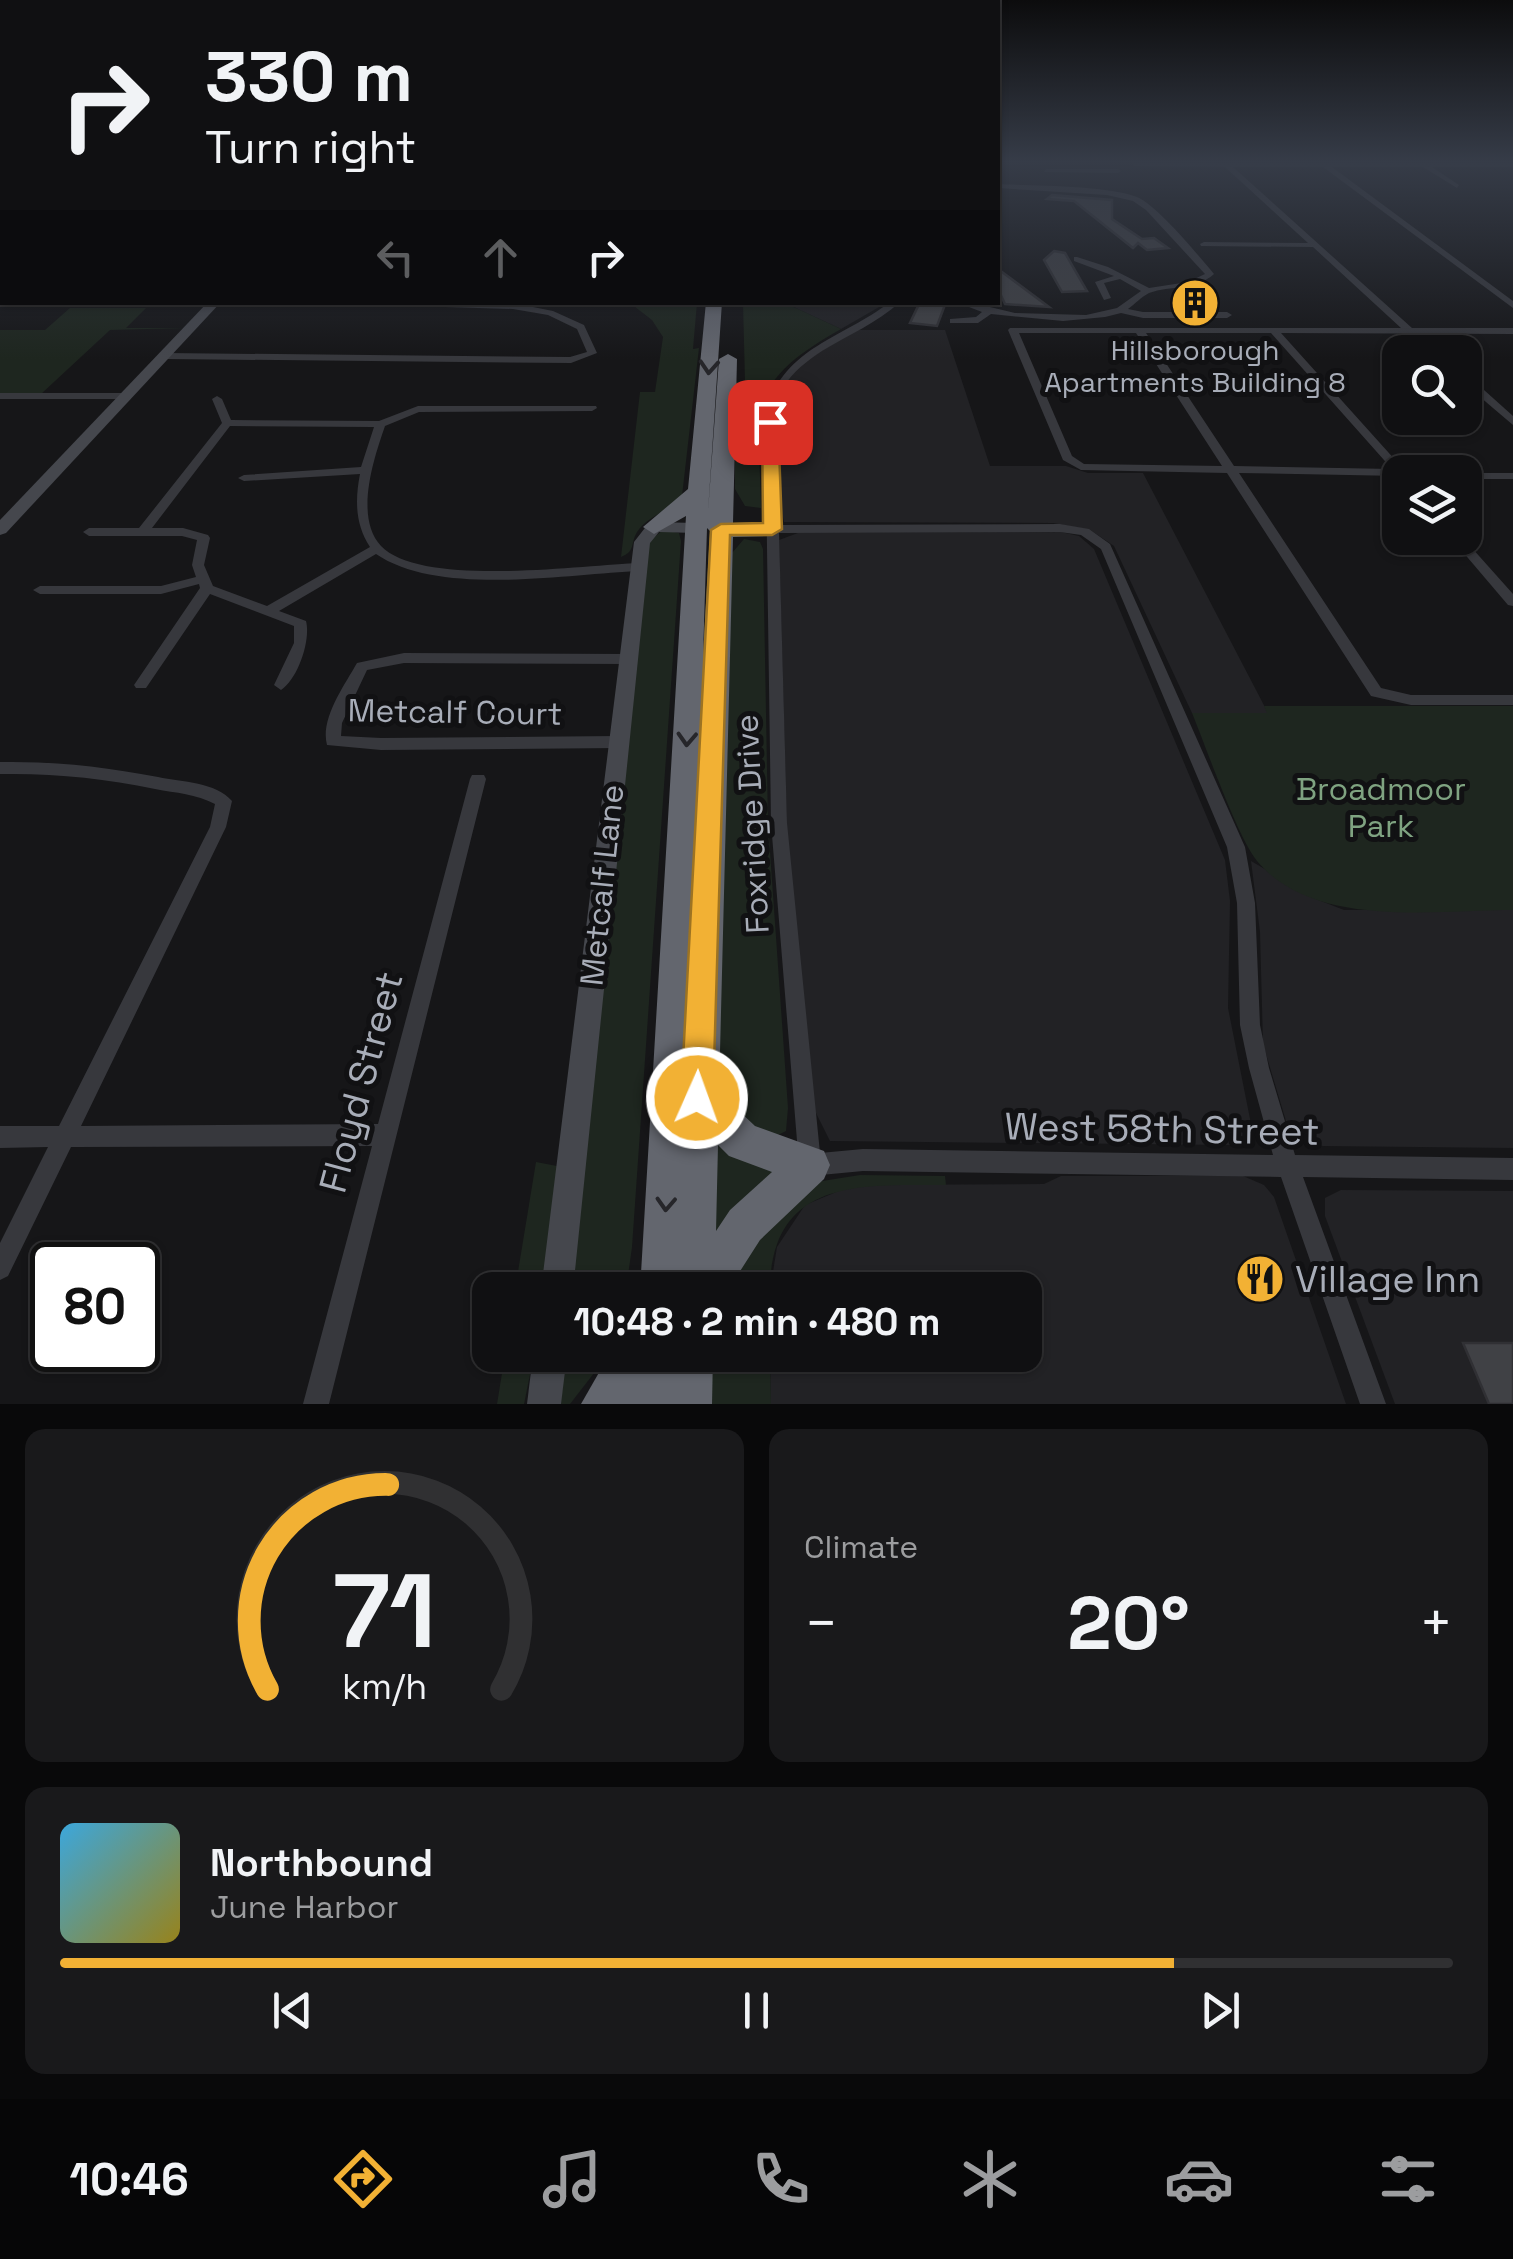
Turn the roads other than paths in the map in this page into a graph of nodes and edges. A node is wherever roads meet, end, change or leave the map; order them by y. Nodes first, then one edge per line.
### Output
1 (1167, 229) edge
2 (1297, 229) edge
3 (1410, 229) edge
4 (1204, 244) dead end
5 (1315, 245) junction
6 (1077, 260) dead end
7 (1119, 277) junction
8 (1148, 291) junction
9 (1107, 298) dead end
10 (213, 305) edge
11 (445, 305) edge
12 (714, 305) edge
13 (730, 305) edge
14 (891, 305) edge
15 (967, 305) edge
16 (1513, 305) edge
17 (1121, 310) junction
18 (987, 313) junction
19 (1227, 314) dead end
20 (953, 321) dead end
21 (1139, 330) junction
22 (1274, 330) junction
23 (1410, 331) junction
24 (1513, 331) edge
25 (166, 356) junction
26 (1482, 394) edge
27 (0, 396) edge
28 (127, 396) junction
29 (217, 399) dead end
30 (592, 408) dead end
31 (1513, 422) edge
32 (227, 423) junction
33 (380, 424) junction
34 (704, 432) junction
35 (1384, 455) edge
36 (363, 470) junction
37 (1229, 470) junction
38 (1382, 473) edge
39 (1482, 476) edge
40 (1513, 476) edge
41 (244, 478) dead end
42 (712, 488) junction
43 (654, 527) junction
44 (708, 528) junction
45 (772, 529) junction
46 (0, 530) edge
47 (88, 532) dead end
48 (143, 532) junction
49 (376, 548) junction
50 (1472, 555) edge
51 (640, 567) junction
52 (204, 584) junction
53 (40, 590) dead end
54 (1513, 602) edge
55 (271, 610) junction
56 (627, 659) junction
57 (141, 685) dead end
58 (281, 685) dead end
59 (1513, 700) edge
60 (618, 742) junction
61 (0, 768) edge
62 (478, 779) dead end
63 (697, 1098) junction
64 (66, 1136) junction
65 (382, 1136) junction
66 (0, 1137) edge
67 (810, 1165) junction
68 (1288, 1165) junction
69 (1513, 1169) edge
70 (0, 1268) edge
71 (560, 1272) edge
72 (677, 1272) edge
73 (678, 1272) edge
74 (694, 1272) edge
75 (548, 1372) edge
76 (625, 1372) edge
77 (658, 1372) edge
78 (689, 1372) edge
79 (316, 1404) edge
80 (544, 1404) edge
81 (605, 1404) edge
82 (657, 1404) edge
83 (688, 1404) edge
84 (1374, 1404) edge

1 - 8 street
2 - 5 street
3 - 16 street
4 - 5 street
5 - 23 street
6 - 7 street
7 - 8 street
7 - 9 street
8 - 17 street
10 - 25 street
11 - 25 street
12 -> 34 highway
13 - 42 highway
14 - 45 street, Foxridge Drive
15 - 18 street
17 - 18 street
17 - 19 street
18 - 20 street
21 - 22 street
21 - 37 street
21 - 37 street
22 - 23 street
22 - 35 street
23 - 24 street
25 - 28 street
26 - 31 street
27 - 28 street
28 - 46 street
29 - 32 street
30 - 33 street
32 - 33 street
32 - 48 street
33 - 36 street
34 - 42 highway
34 - 44 highway
36 - 41 street
36 - 49 street
37 - 38 street
37 - 59 street
39 - 40 street
42 - 43 highway
42 - 44 highway
42 - 45 highway
43 - 44 street
43 - 51 street, Metcalf Lane
44 - 45 highway
44 - 63 highway
44 -> 72 highway
45 - 67 street, Foxridge Drive
45 - 68 street
47 - 48 street
48 - 52 street
49 - 51 street
49 - 55 street
50 - 54 street
51 - 56 street, Metcalf Lane
52 - 53 street
52 - 55 street
52 - 57 street
55 - 58 street
56 - 60 street, Metcalf Lane
56 - 60 street, Metcalf Court
60 - 71 street, Metcalf Lane
61 - 64 street
62 - 65 street, Floyd Street
63 - 67 highway
63 - 73 highway
64 - 65 street
64 - 66 street
64 - 70 street
65 - 79 street, Floyd Street
67 - 68 street, West 58th Street
67 - 74 highway
68 - 69 street, West 58th Street
68 - 84 street
75 - 80 street
76 - 81 highway
77 - 82 highway
78 - 83 highway

